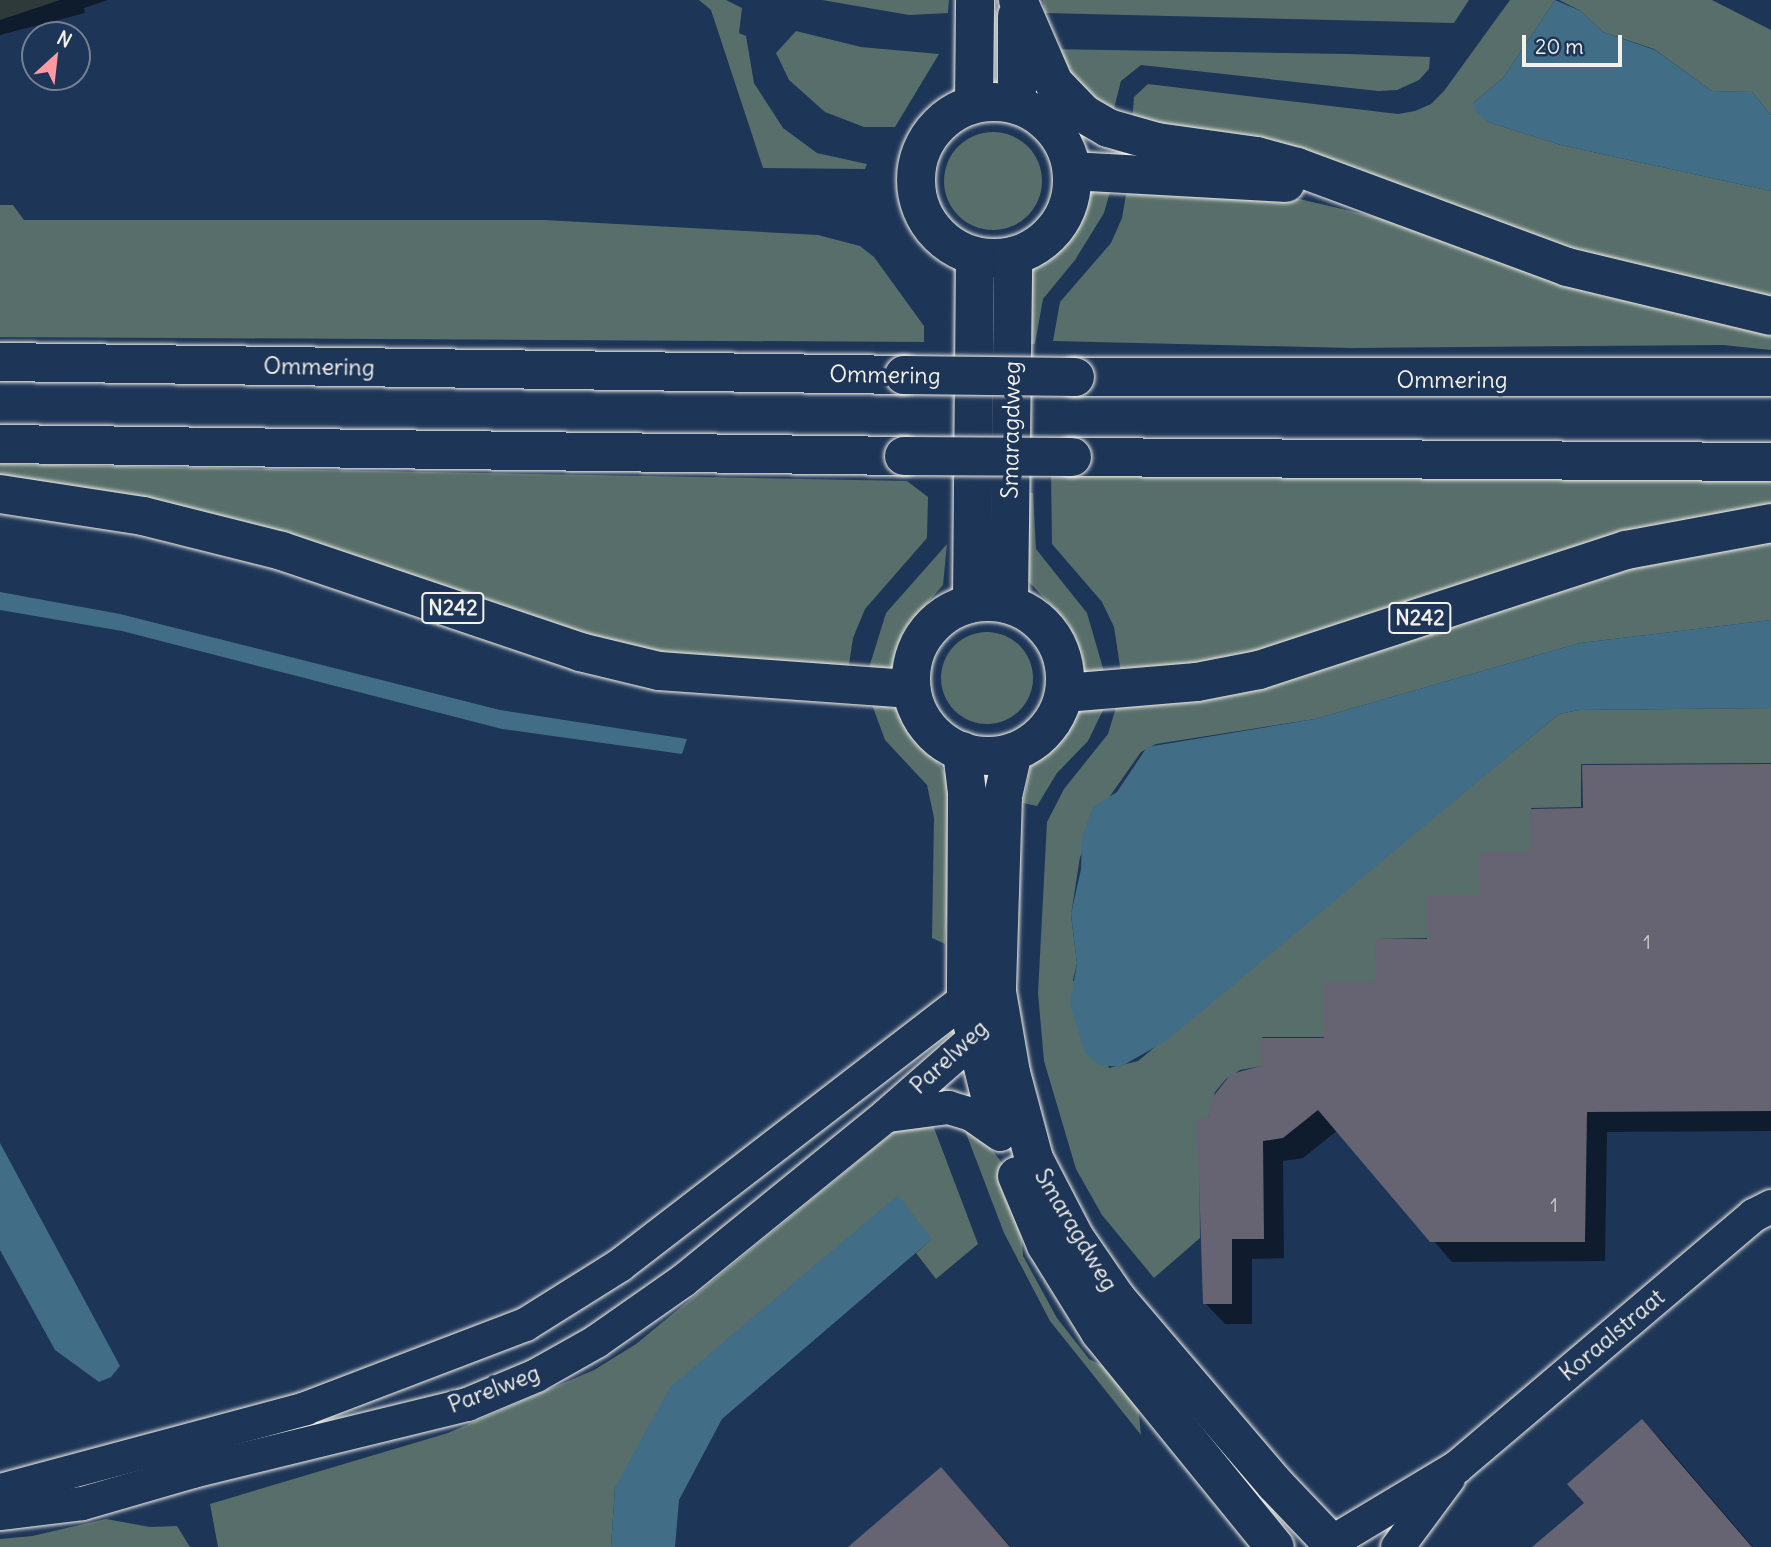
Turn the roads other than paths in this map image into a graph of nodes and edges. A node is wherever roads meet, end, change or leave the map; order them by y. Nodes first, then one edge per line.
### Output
1 (975, 0) edge
2 (1018, 0) edge
3 (974, 103) junction
4 (1017, 105) junction
5 (1072, 171) junction
6 (1357, 192) junction
7 (975, 256) junction
8 (1013, 256) junction
9 (1771, 316) edge
10 (0, 362) edge
11 (1771, 377) edge
12 (0, 444) edge
13 (1771, 462) edge
14 (0, 494) edge
15 (1771, 523) edge
16 (991, 603) junction
17 (911, 689) junction
18 (1065, 693) junction
19 (962, 751) junction
20 (1013, 752) junction
21 (980, 1015) junction
22 (886, 1115) junction
23 (1000, 1134) junction
24 (1771, 1206) edge
25 (1456, 1468) junction
26 (0, 1490) edge
27 (0, 1513) edge
28 (1331, 1545) edge
29 (1275, 1547) edge
30 (1397, 1547) edge

1 - 3 main road
2 - 4 main road
2 - 6 main road
3 - 4 main road
3 - 7 main road
4 - 5 main road
5 - 6 main road
5 - 8 main road
6 - 9 main road
7 - 8 main road
7 - 16 main road, Smaragdweg
8 - 16 main road, Smaragdweg
10 - 11 main road, Ommering, bridge
12 - 13 main road, bridge
14 - 17 main road, N242
15 - 18 main road, N242
16 - 17 main road
16 - 18 main road
17 - 19 main road
18 - 20 main road
19 - 20 main road
19 - 21 main road, Smaragdweg
20 - 21 main road, Smaragdweg
21 - 22 street, Parelweg
21 - 23 main road, Smaragdweg
21 - 26 street, Parelweg
21 - 28 main road, Smaragdweg
22 - 23 street
22 - 27 street, Parelweg
23 - 29 main road, Smaragdweg
24 - 25 street, Koraalstraat
25 - 28 street, Koraalstraat
25 - 30 street, Koraalstraat

